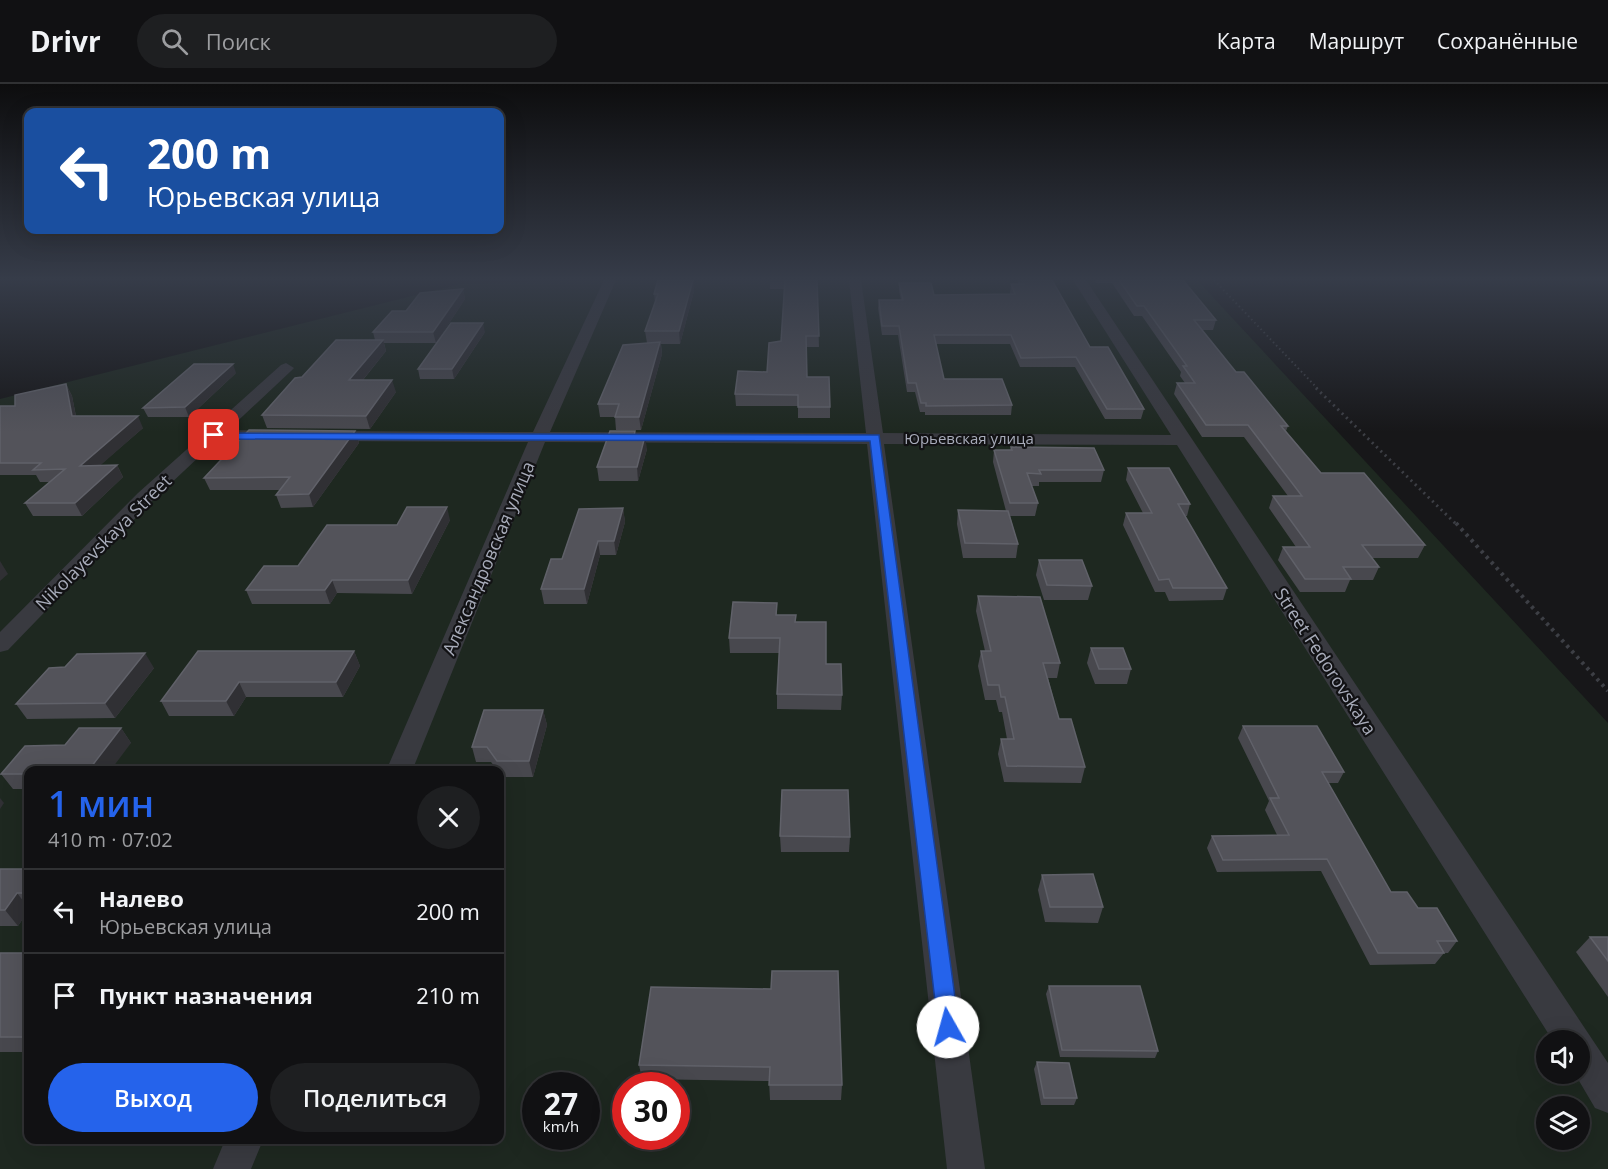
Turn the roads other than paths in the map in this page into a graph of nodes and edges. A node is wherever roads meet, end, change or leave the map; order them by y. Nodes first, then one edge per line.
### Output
1 (587, 331) edge
2 (861, 331) edge
3 (1112, 331) edge
4 (286, 368) dead end
5 (214, 435) junction
6 (539, 437) junction
7 (875, 438) junction
8 (1183, 440) junction
9 (0, 645) edge
10 (401, 766) edge
11 (1566, 1030) edge
12 (1590, 1067) edge
13 (1608, 1095) edge
14 (242, 1144) edge
15 (232, 1169) edge
16 (966, 1169) edge

1 - 6 street, Александровская улица
2 - 7 street
3 - 8 street, Street Fedorovskaya
4 - 5 street, Nikolayevskaya Street
5 - 6 street, Юрьевская улица
5 - 9 street, Nikolayevskaya Street
6 - 7 street, Юрьевская улица
6 - 10 street, Александровская улица
7 - 8 street, Юрьевская улица
7 - 16 street
8 - 11 street, Street Fedorovskaya
12 - 13 street
14 - 15 street

